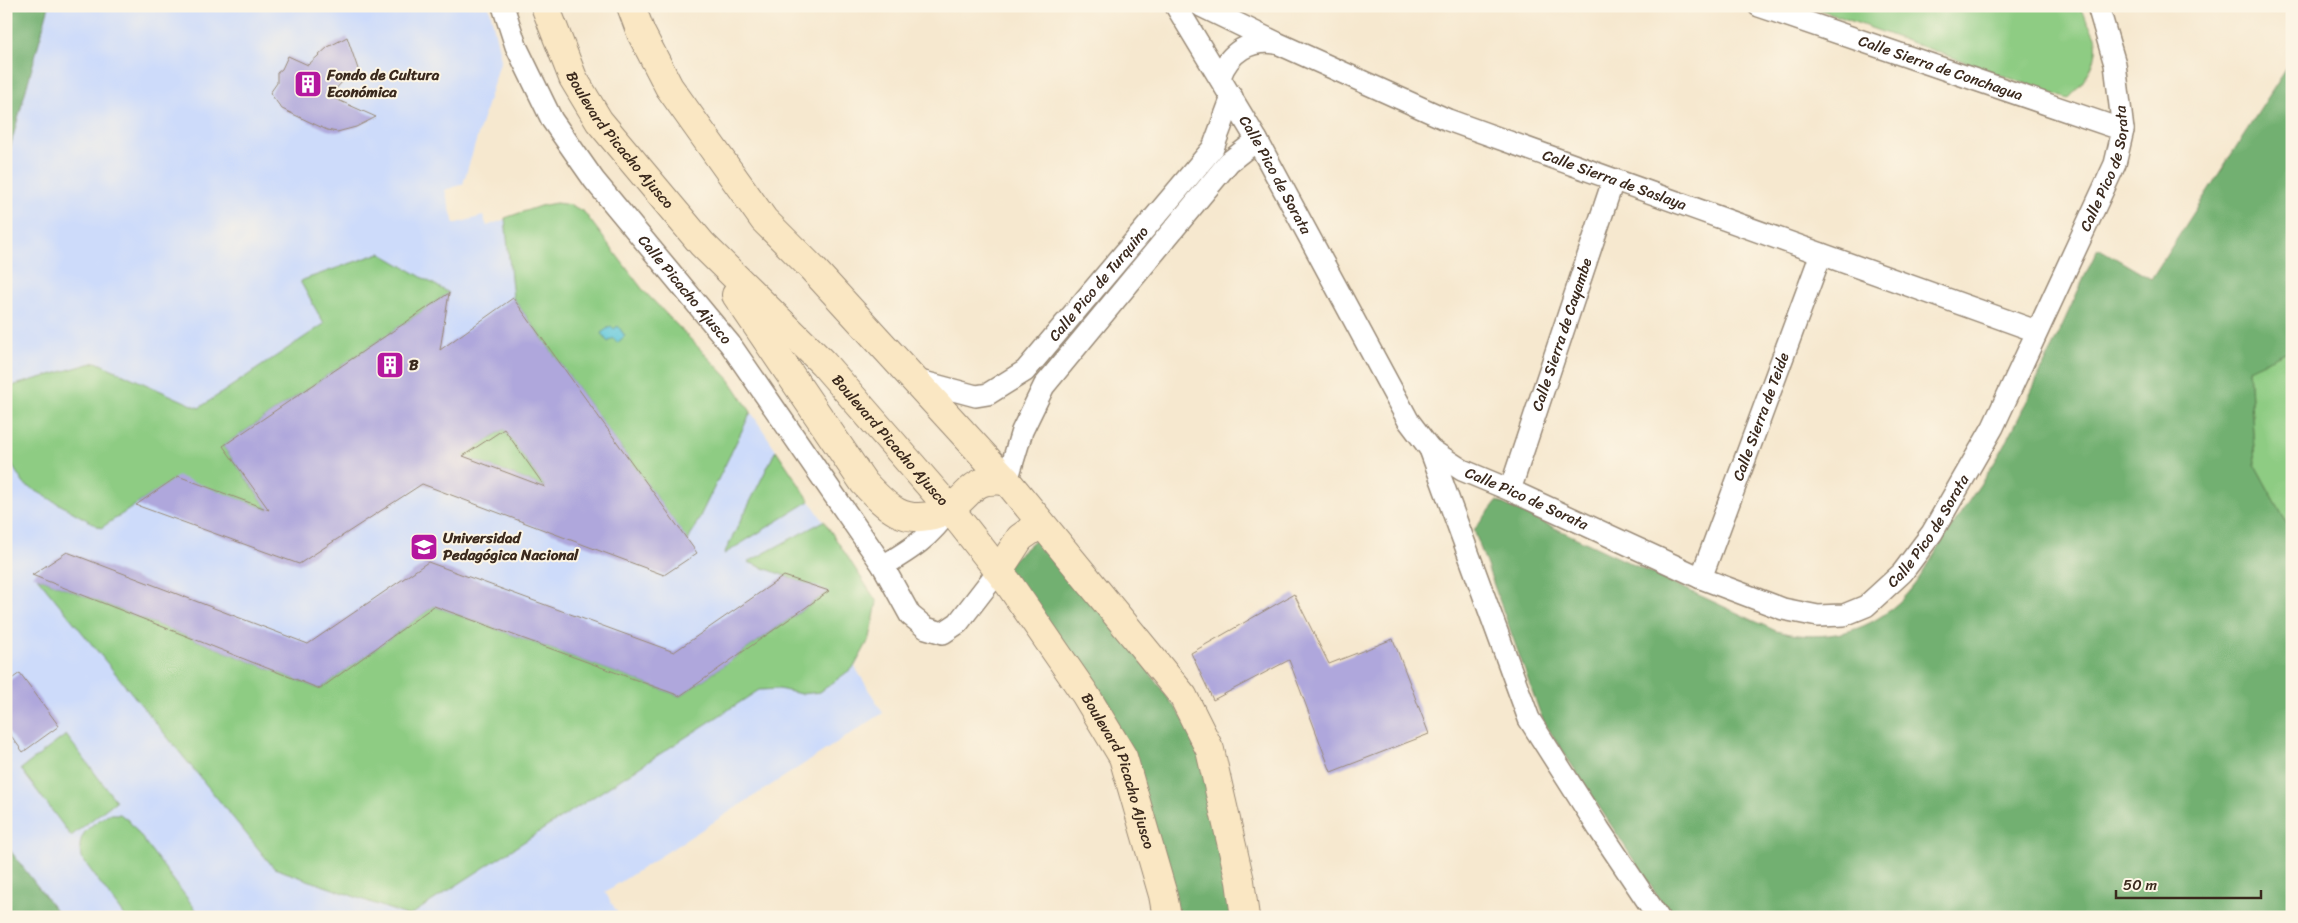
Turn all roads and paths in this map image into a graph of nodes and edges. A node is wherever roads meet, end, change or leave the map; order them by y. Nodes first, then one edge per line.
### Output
1 (503, 6) edge
2 (545, 6) edge
3 (631, 6) edge
4 (1176, 6) edge
5 (1201, 6) edge
6 (1759, 6) edge
7 (2098, 6) edge
8 (1277, 43) junction
9 (1220, 77) junction
10 (1232, 98) junction
11 (2122, 130) junction
12 (1257, 140) junction
13 (1613, 181) junction
14 (702, 244) junction
15 (1821, 254) junction
16 (2036, 331) junction
17 (916, 380) junction
18 (1430, 449) junction
19 (1007, 481) junction
20 (1510, 490) junction
21 (950, 509) junction
22 (1042, 523) junction
23 (883, 566) junction
24 (999, 570) junction
25 (1701, 578) junction
26 (1167, 917) edge
27 (1246, 917) edge
28 (1658, 917) edge

1 - 23 street, Calle Picacho Ajusco
2 - 14 main road, Boulevard Picacho Ajusco
3 - 17 main road
4 - 9 street, Calle Pico de Sorata
5 - 8 street, Calle Sierra de Saslaya
6 - 11 street, Calle Sierra de Conchagua
7 - 11 street, Calle Pico de Sorata
8 - 9 street
8 - 13 street, Calle Sierra de Saslaya
9 - 10 street, Calle Pico de Sorata
10 - 12 street, Calle Pico de Sorata
10 - 17 street, Calle Pico de Turquino
11 - 16 street, Calle Pico de Sorata
12 - 18 street, Calle Pico de Sorata
12 - 19 street, Calle Pico de Turquino
13 - 15 street, Calle Sierra de Saslaya
13 - 20 street, Calle Sierra de Cayambe
14 - 21 main road, Boulevard Picacho Ajusco
14 - 21 main road
15 - 16 street, Calle Sierra de Saslaya
15 - 25 street, Calle Sierra de Teide
16 - 25 street, Calle Pico de Sorata
17 - 19 main road
18 - 20 street, Calle Pico de Sorata
18 - 28 street, Calle Pico de Sorata
19 - 21 main road
19 - 22 main road
20 - 25 street, Calle Pico de Sorata
21 - 23 street
21 - 24 main road, Boulevard Picacho Ajusco
22 - 24 main road
22 - 27 main road
23 - 24 street, Calle Picacho Ajusco
24 - 26 main road, Boulevard Picacho Ajusco

